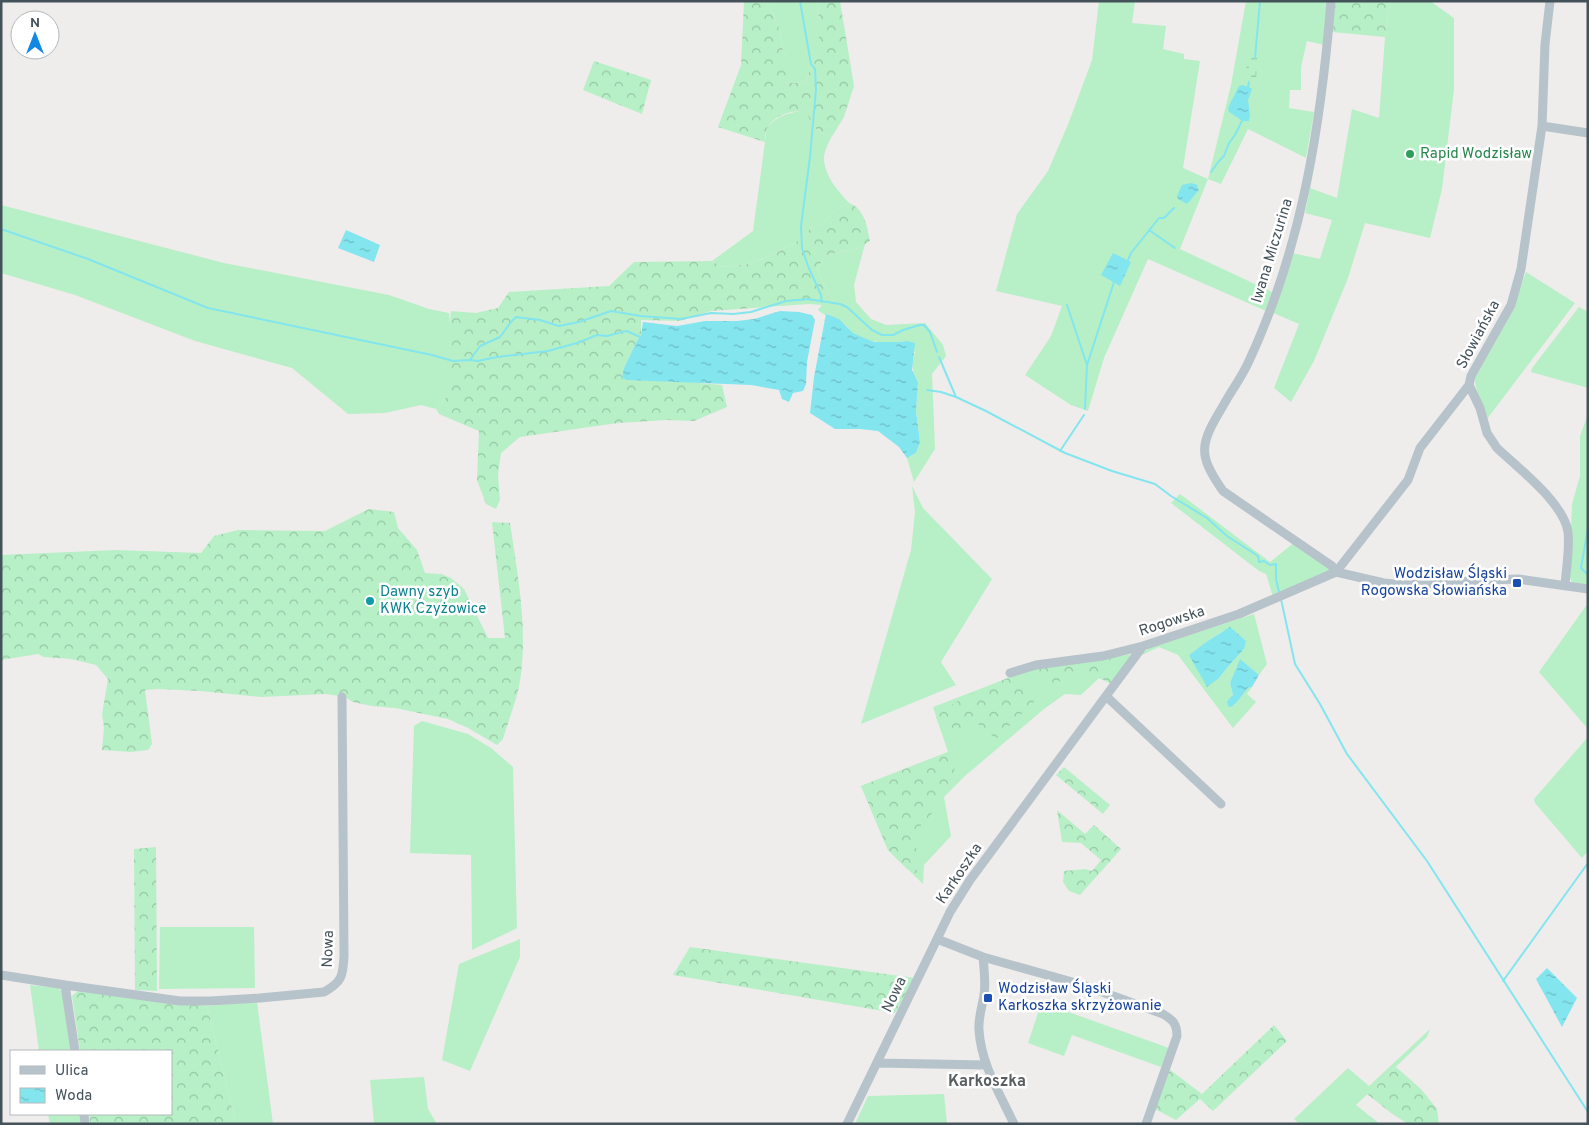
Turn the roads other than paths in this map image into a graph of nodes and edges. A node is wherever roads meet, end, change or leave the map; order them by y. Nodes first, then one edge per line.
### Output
1 (1331, 1) edge
2 (1550, 1) edge
3 (1542, 126) junction
4 (1588, 134) edge
5 (1469, 385) junction
6 (1336, 572) junction
7 (1565, 586) junction
8 (1588, 589) edge
9 (1143, 646) junction
10 (1010, 673) dead end
11 (342, 697) dead end
12 (1107, 697) junction
13 (1221, 804) dead end
14 (937, 939) junction
15 (983, 957) junction
16 (1, 975) edge
17 (65, 986) junction
18 (75, 1050) edge
19 (877, 1063) junction
20 (986, 1066) junction
21 (847, 1124) edge
22 (1014, 1124) edge
23 (1146, 1124) edge

1 - 6 street, Iwana Miczurina
2 - 3 street, Słowiańska
3 - 4 street
3 - 5 street, Słowiańska
5 - 6 street, Rogowska
5 - 7 street, Słowiańska
6 - 7 street
6 - 9 street, Rogowska
7 - 8 street
9 - 10 street, Rogowska
9 - 12 street, Karkoszka
11 - 17 street, Nowa
12 - 13 street
12 - 14 street, Karkoszka
14 - 15 street
14 - 19 street, Nowa
15 - 20 street
15 - 23 street
16 - 17 street, Nowa
17 - 18 street
19 - 20 street
19 - 21 street, Nowa
20 - 22 street

